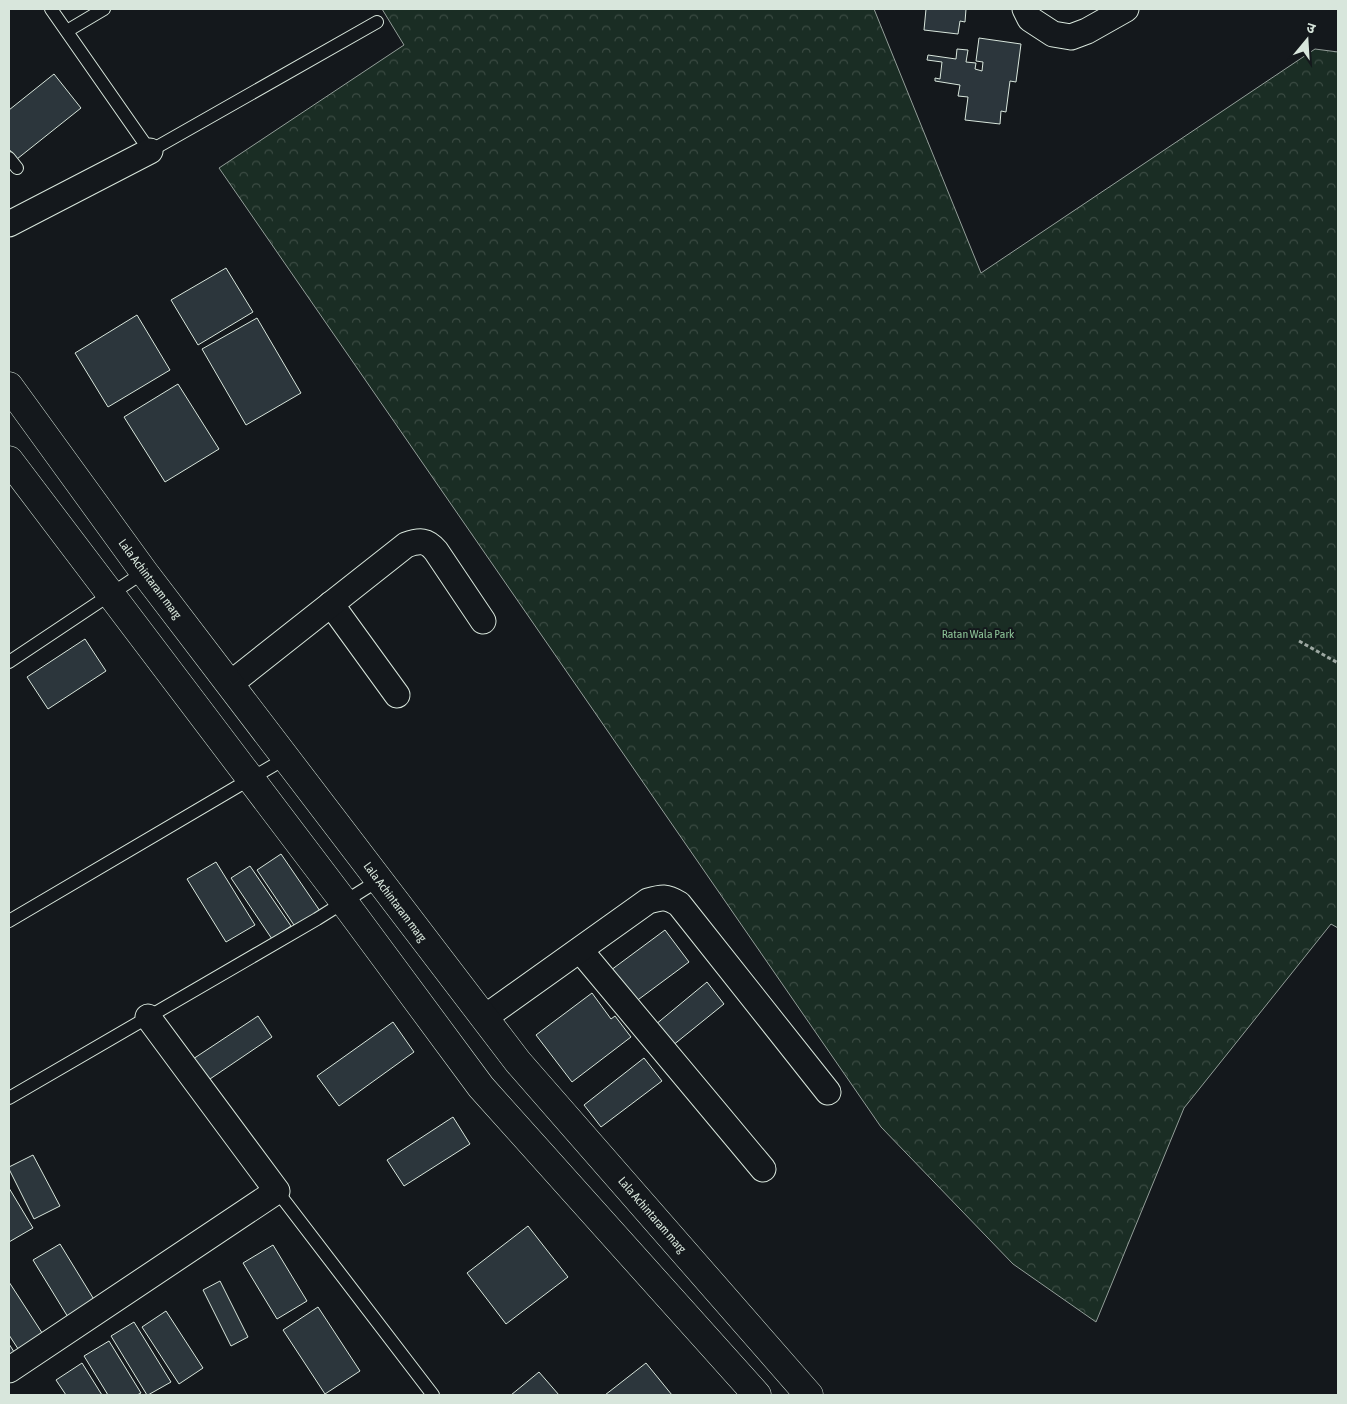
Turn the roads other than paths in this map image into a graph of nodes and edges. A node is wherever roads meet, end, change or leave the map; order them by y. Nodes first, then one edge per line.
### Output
1 (51, 9) edge
2 (104, 9) edge
3 (1025, 9) edge
4 (1126, 9) edge
5 (377, 22) dead end
6 (67, 31) junction
7 (150, 151) junction
8 (9, 224) edge
9 (9, 386) edge
10 (9, 460) edge
11 (144, 572) junction
12 (111, 595) junction
13 (331, 604) junction
14 (483, 620) dead end
15 (9, 662) edge
16 (230, 684) junction
17 (397, 695) dead end
18 (286, 758) junction
19 (251, 779) junction
20 (379, 880) junction
21 (344, 902) junction
22 (9, 921) edge
23 (580, 950) junction
24 (148, 1017) junction
25 (484, 1018) junction
26 (828, 1092) dead end
27 (9, 1098) edge
28 (763, 1170) dead end
29 (276, 1190) junction
30 (9, 1370) edge
31 (432, 1395) edge
32 (757, 1395) edge
33 (809, 1395) edge

1 - 6 lane
2 - 6 lane
3 - 4 street
5 - 7 lane
6 - 7 lane
7 - 8 street
9 - 11 street, Lala Achintaram marg
10 - 12 street
11 - 12 lane
11 - 16 street, Lala Achintaram marg
12 - 15 lane
12 - 19 street
13 - 14 street
13 - 16 street
13 - 17 street
16 - 18 street, Lala Achintaram marg
18 - 19 lane
18 - 20 street, Lala Achintaram marg
19 - 21 street
19 - 22 lane
20 - 21 lane
20 - 25 street, Lala Achintaram marg
21 - 24 lane
21 - 32 street
23 - 25 street
23 - 26 street
23 - 28 street
24 - 27 lane
24 - 29 street
25 - 33 street, Lala Achintaram marg
29 - 30 street
29 - 31 lane

